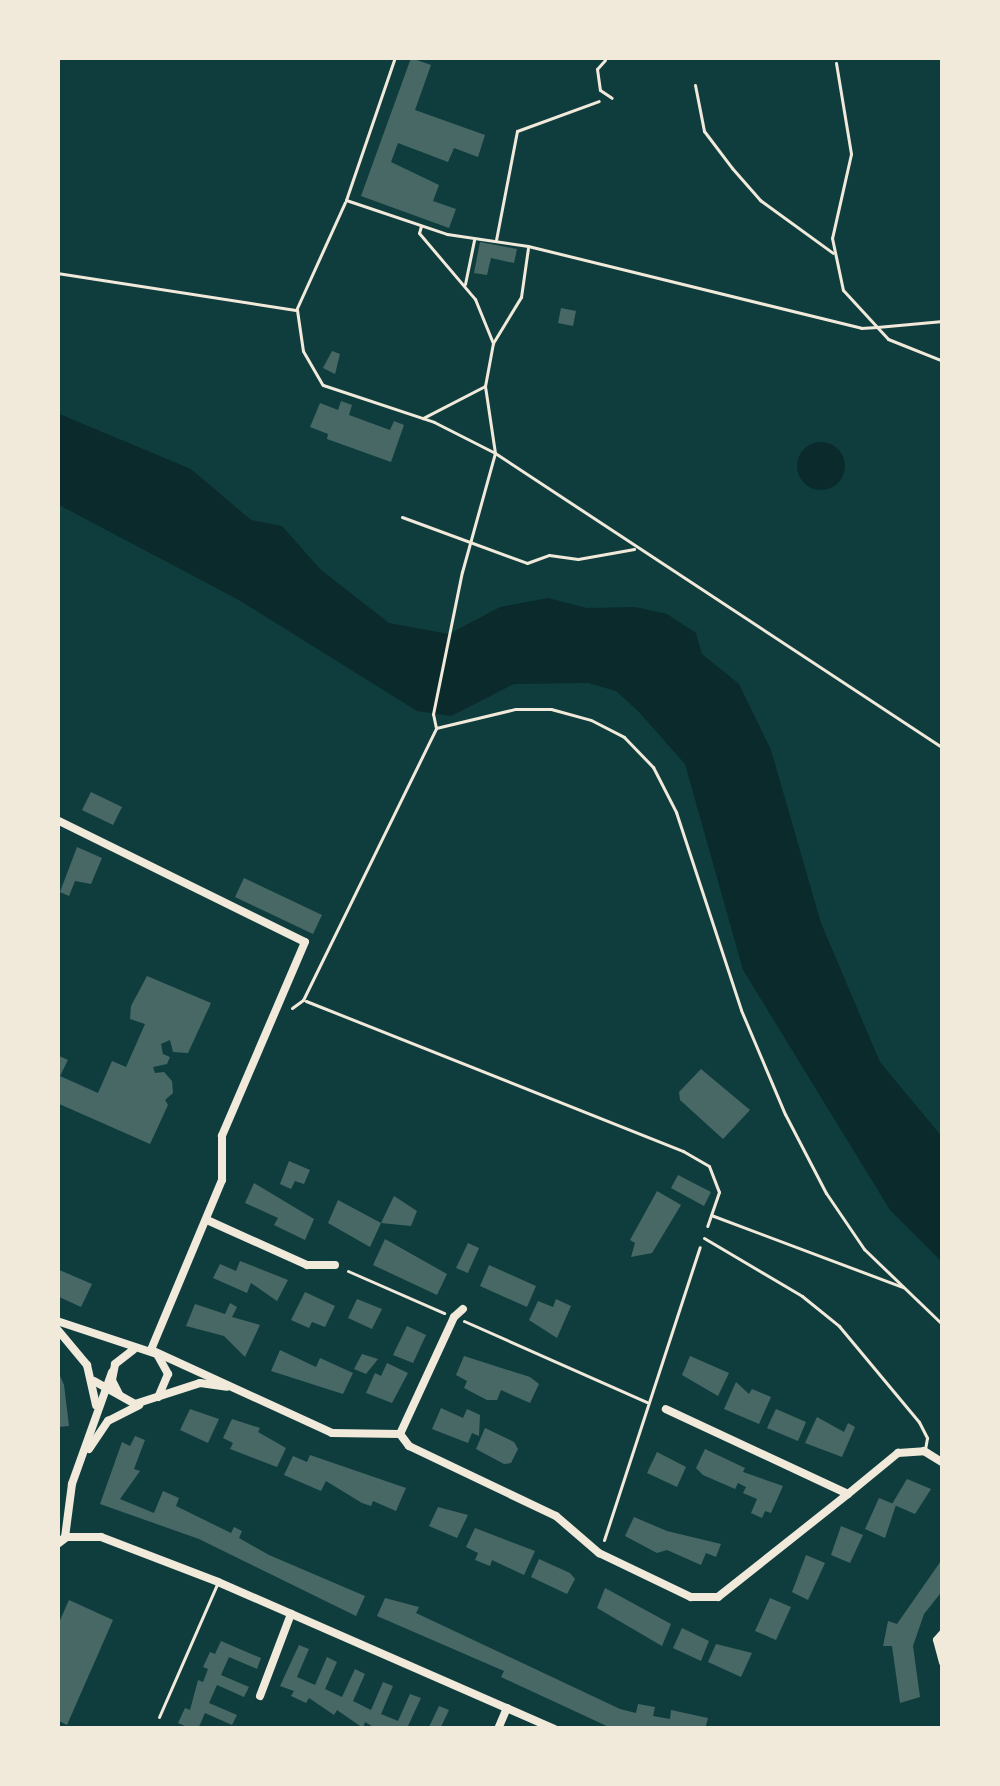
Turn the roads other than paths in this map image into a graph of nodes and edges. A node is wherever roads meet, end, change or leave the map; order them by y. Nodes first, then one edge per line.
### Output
1 (596, 57) edge
2 (612, 98) dead end
3 (57, 820) edge
4 (207, 1220) junction
5 (704, 1238) road end
6 (335, 1265) road end
7 (463, 1309) dead end
8 (57, 1325) edge
9 (135, 1348) junction
10 (152, 1350) junction
11 (112, 1372) junction
12 (94, 1381) junction
13 (105, 1388) junction
14 (235, 1388) junction
15 (121, 1396) junction
16 (158, 1397) junction
17 (142, 1404) junction
18 (96, 1408) junction
19 (666, 1409) dead end
20 (400, 1434) junction
21 (924, 1451) junction
22 (84, 1455) junction
23 (943, 1463) edge
24 (57, 1478) edge
25 (72, 1484) junction
26 (848, 1494) junction
27 (61, 1540) edge
28 (218, 1582) junction
29 (291, 1614) junction
30 (943, 1633) edge
31 (943, 1662) edge
32 (260, 1696) dead end
33 (507, 1708) junction
34 (159, 1717) dead end
35 (498, 1729) edge
36 (554, 1729) edge

1 - 2 lane
3 - 4 street
4 - 6 street
4 - 10 street
5 - 21 lane
7 - 20 street
8 - 9 street
8 - 12 street
9 - 10 street
9 - 11 street
10 - 14 street
10 - 16 street
11 - 13 street
11 - 15 street
12 - 13 street
12 - 18 street
13 - 15 street
13 - 18 street
14 - 16 street
14 - 20 street
15 - 17 street
16 - 17 street
17 - 22 street
18 - 22 street
19 - 26 street
20 - 26 street
21 - 23 street
21 - 26 street
22 - 25 street
24 - 25 street
25 - 27 street
27 - 28 street
28 - 29 street
28 - 34 lane
29 - 32 street
29 - 33 street
30 - 31 street
33 - 35 street
33 - 36 street

